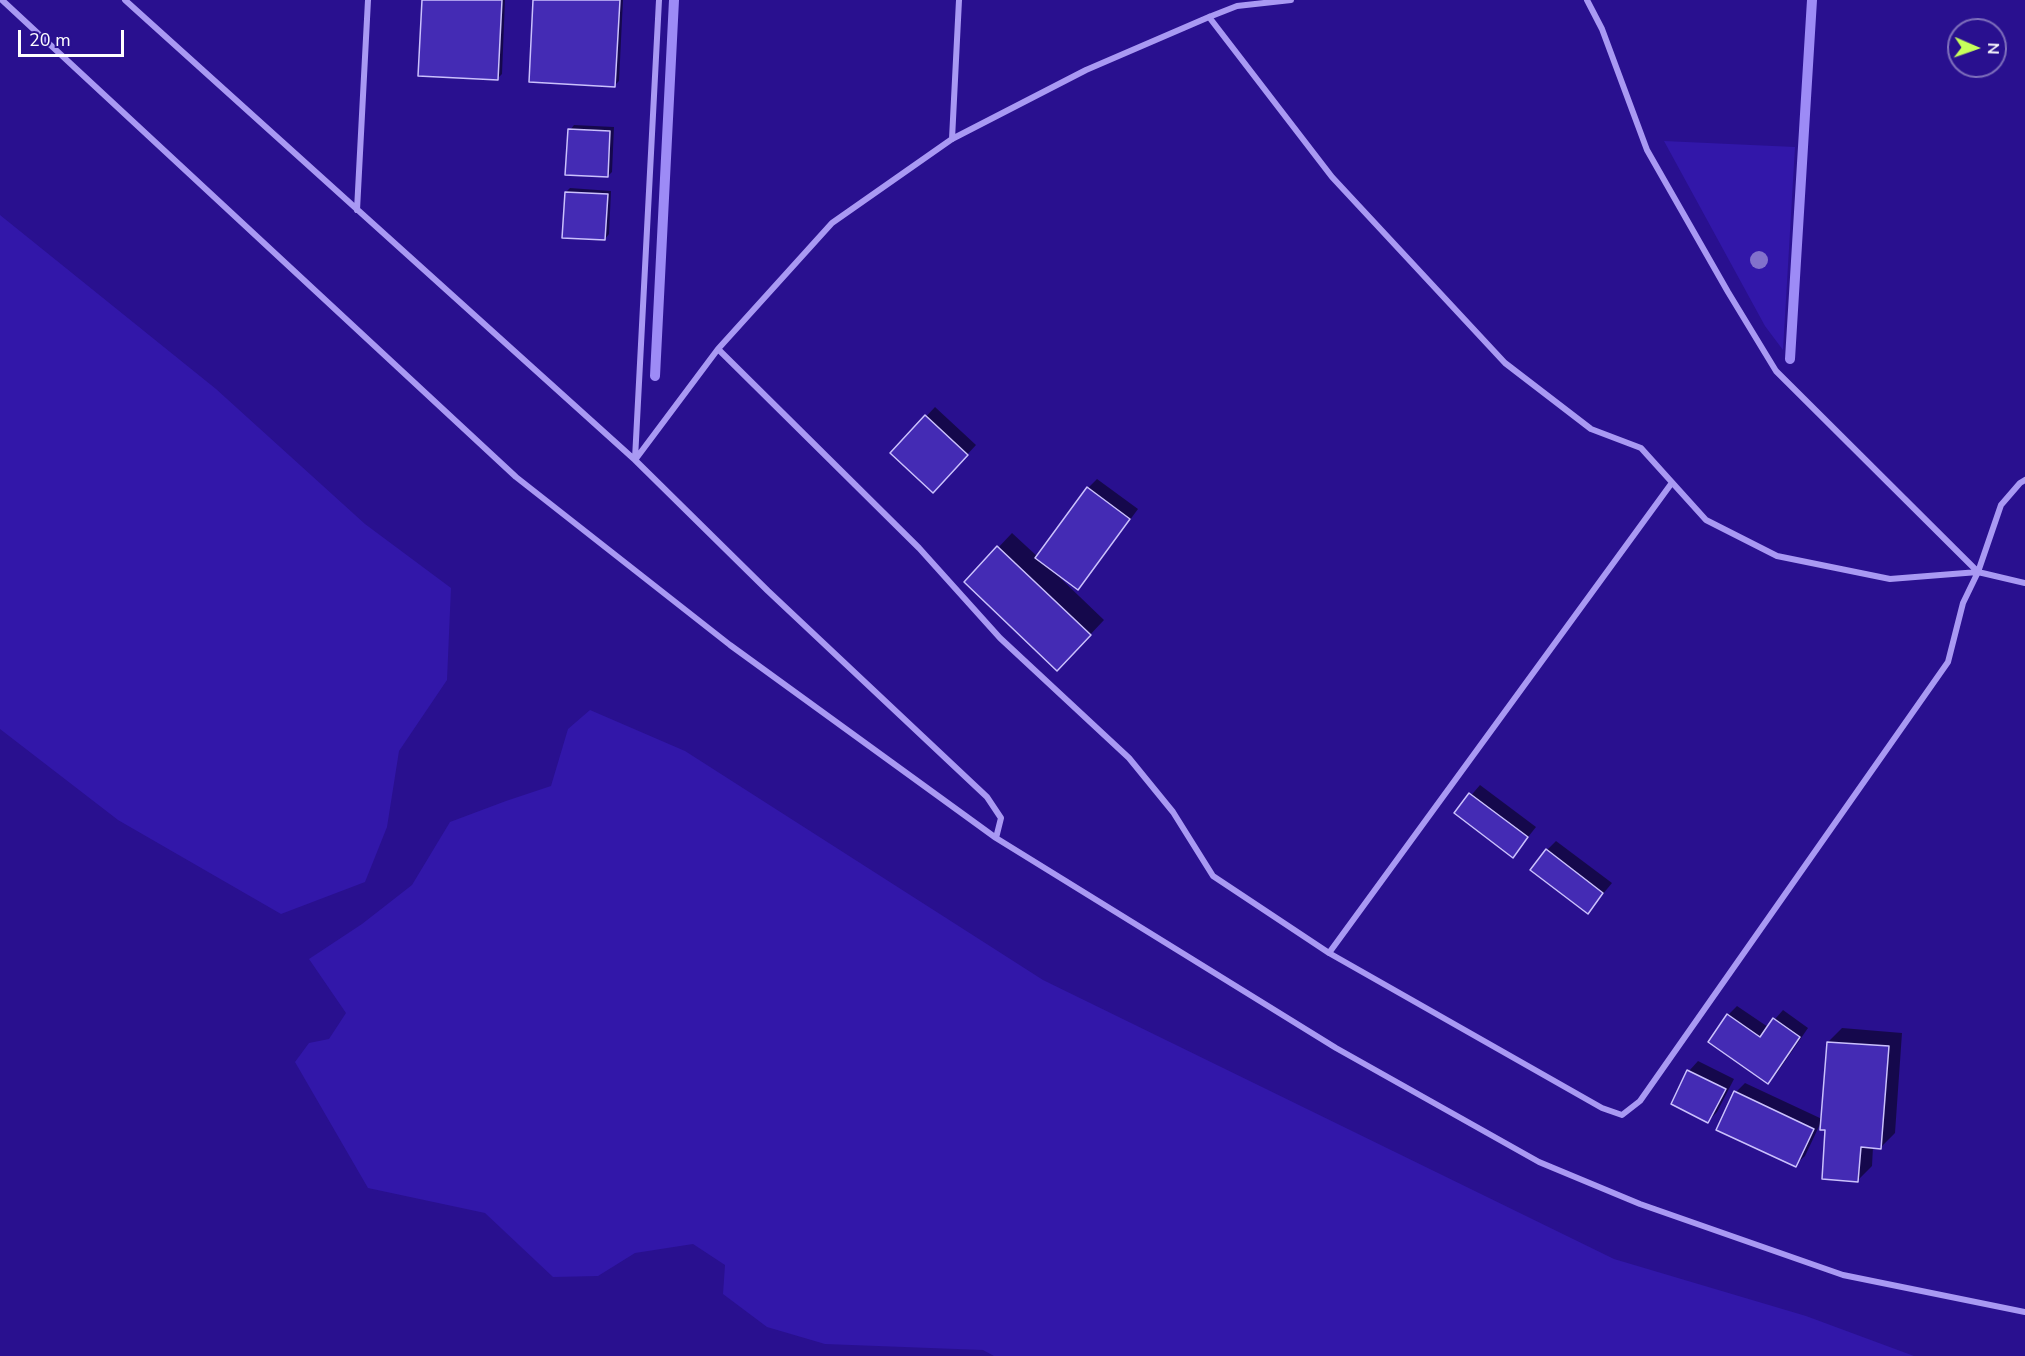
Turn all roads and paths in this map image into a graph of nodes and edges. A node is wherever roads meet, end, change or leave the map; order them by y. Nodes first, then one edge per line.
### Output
1 (2, 0) edge
2 (125, 0) edge
3 (368, 0) edge
4 (659, 0) edge
5 (959, 0) edge
6 (1291, 0) edge
7 (1587, 0) edge
8 (1209, 17) junction
9 (952, 139) junction
10 (357, 210) junction
11 (718, 349) junction
12 (635, 460) junction
13 (2025, 480) edge
14 (1671, 484) junction
15 (1978, 573) junction
16 (2025, 584) edge
17 (996, 838) junction
18 (1329, 953) junction
19 (2025, 1312) edge

1 - 17 street
2 - 10 street
3 - 10 street
4 - 12 street
5 - 9 street
6 - 8 street
7 - 15 street
8 - 9 street
8 - 14 street
9 - 11 street
10 - 12 street
11 - 12 street
11 - 18 street
12 - 17 street
13 - 15 street
14 - 15 street
14 - 18 street
15 - 16 street
15 - 18 street
17 - 19 street

